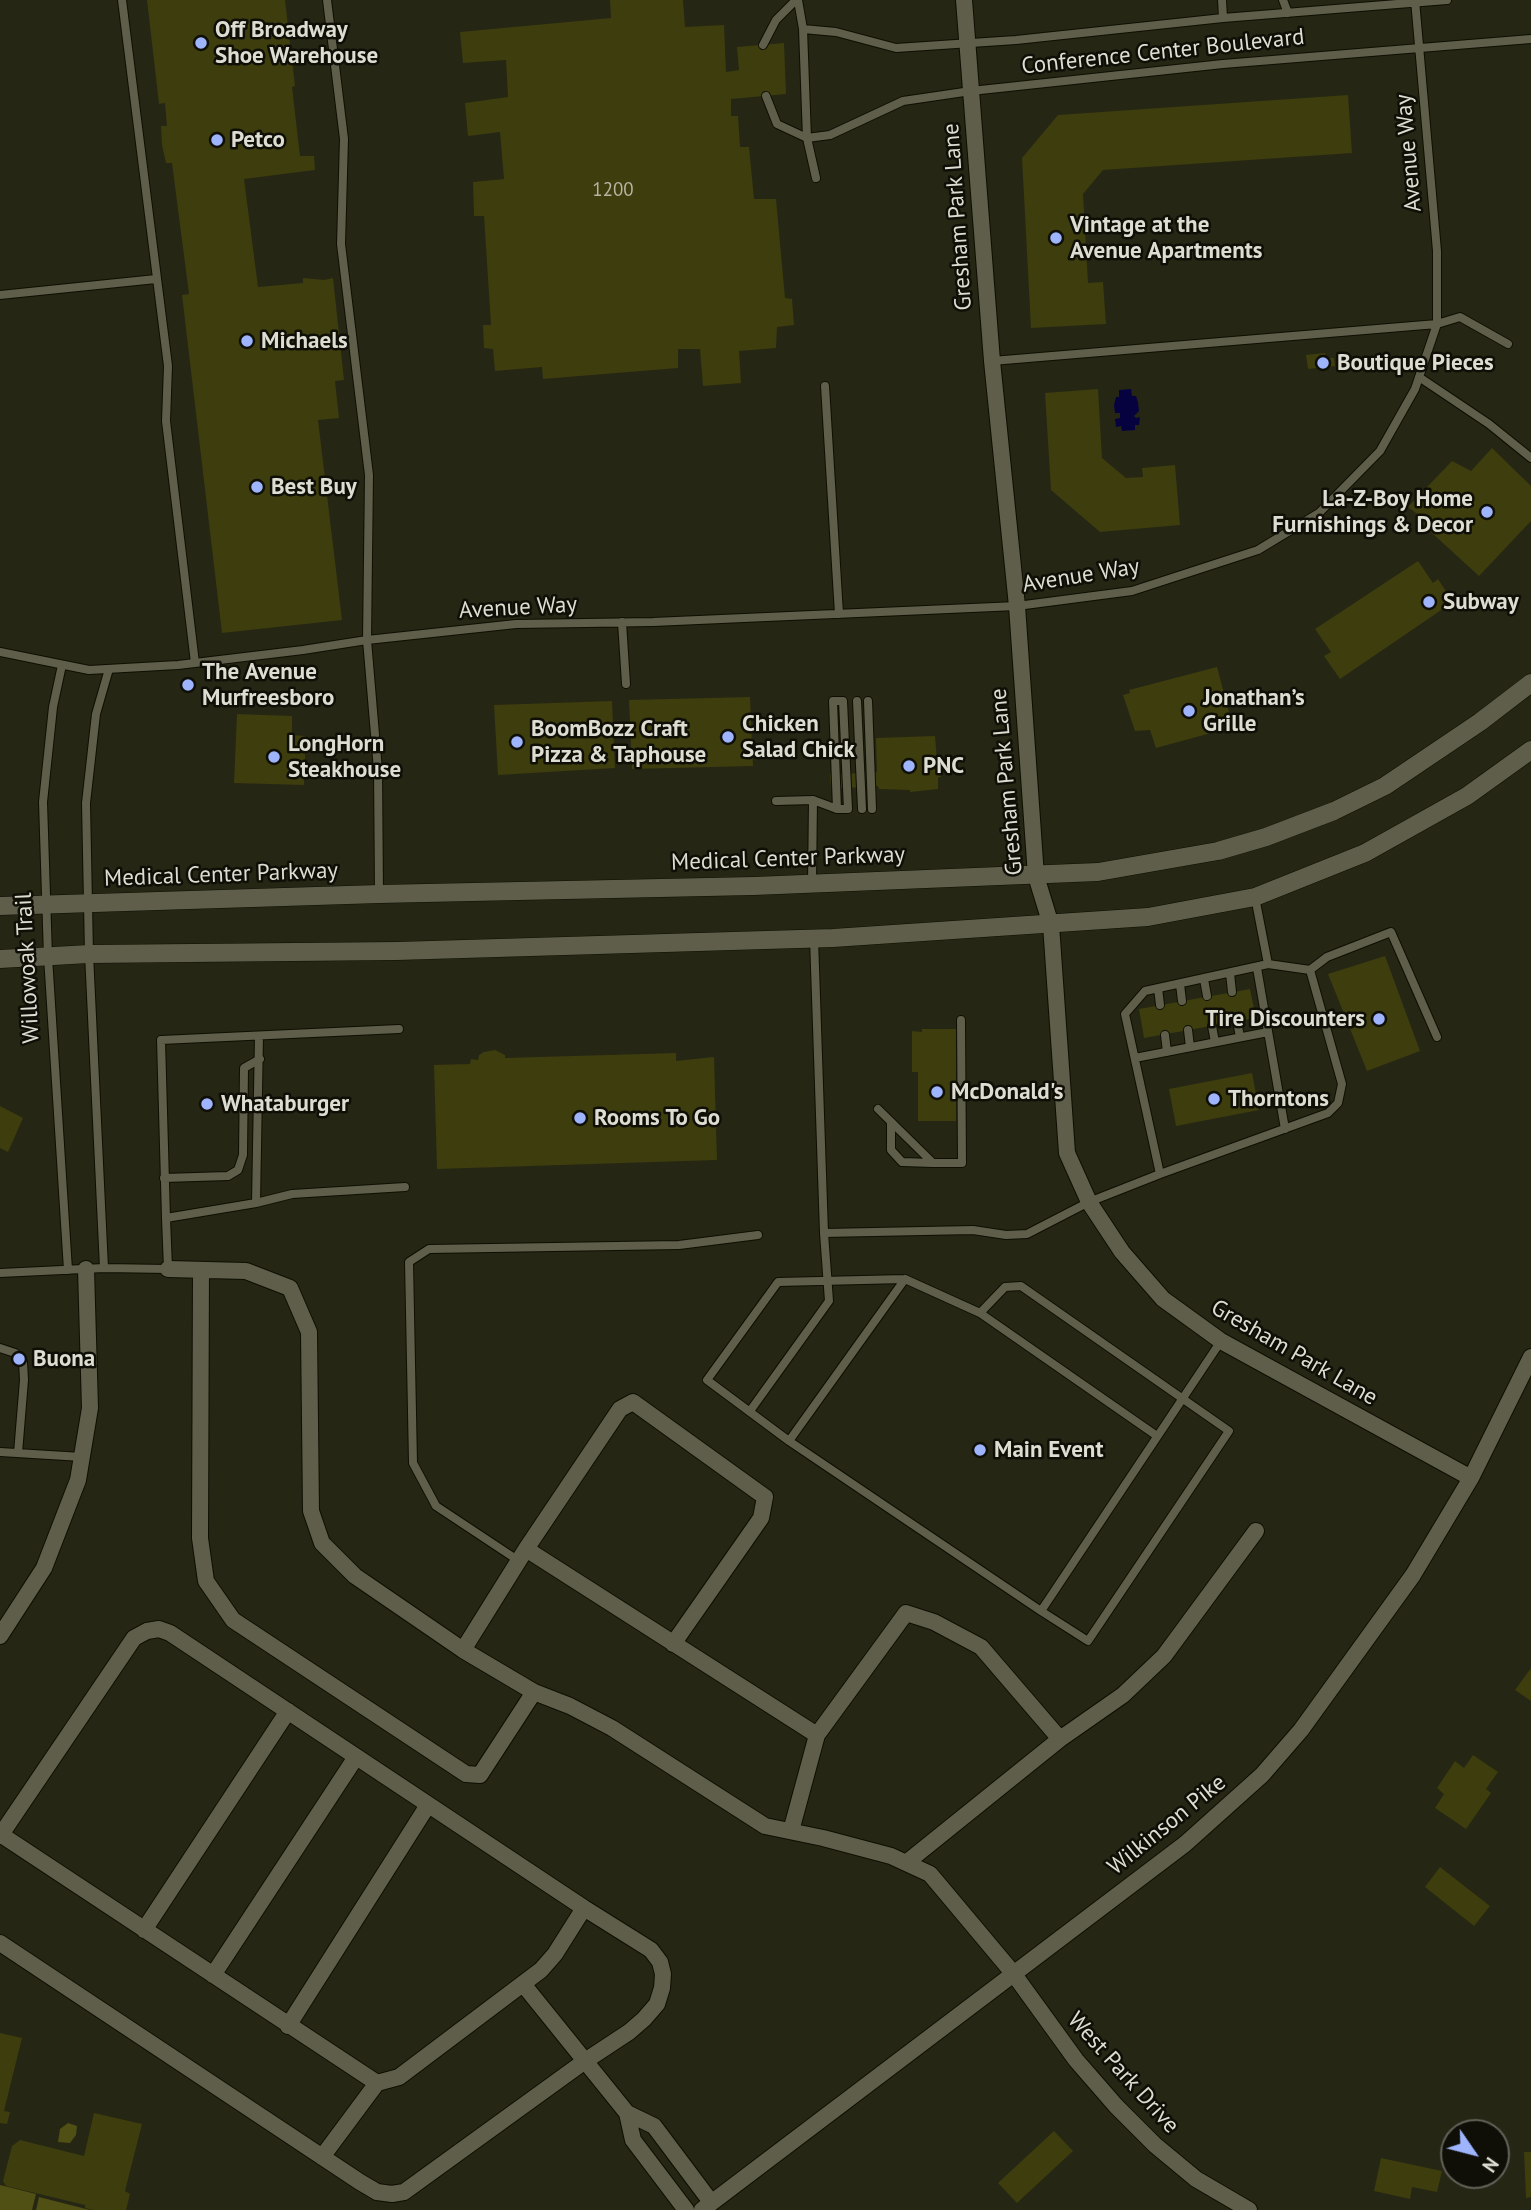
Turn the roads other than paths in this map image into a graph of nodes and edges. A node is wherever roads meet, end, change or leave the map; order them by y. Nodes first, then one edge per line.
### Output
1 (122, 0) edge
2 (327, 0) edge
3 (797, 0) edge
4 (964, 0) edge
5 (1223, 0) edge
6 (1283, 0) edge
7 (1447, 0) edge
8 (1415, 1) edge
9 (1288, 13) junction
10 (1223, 18) junction
11 (803, 29) junction
12 (1531, 39) edge
13 (967, 43) junction
14 (764, 45) dead end
15 (1419, 48) junction
16 (971, 91) junction
17 (766, 96) dead end
18 (807, 138) junction
19 (816, 178) dead end
20 (156, 279) junction
21 (0, 295) edge
22 (1437, 324) junction
23 (1508, 344) dead end
24 (992, 361) junction
25 (1419, 377) junction
26 (825, 386) dead end
27 (1531, 458) edge
28 (1017, 606) junction
29 (839, 614) junction
30 (622, 622) junction
31 (367, 640) junction
32 (0, 652) edge
33 (195, 663) junction
34 (62, 665) junction
35 (109, 669) junction
36 (1531, 683) edge
37 (626, 684) dead end
38 (857, 701) dead end
39 (868, 701) dead end
40 (1531, 750) edge
41 (813, 800) junction
42 (776, 801) dead end
43 (836, 808) junction
44 (862, 809) dead end
45 (873, 809) dead end
46 (1036, 876) junction
47 (812, 883) junction
48 (379, 894) junction
49 (1255, 897) junction
50 (88, 903) junction
51 (47, 905) junction
52 (0, 906) edge
53 (1051, 925) junction
54 (814, 938) junction
55 (89, 954) junction
56 (48, 957) junction
57 (0, 959) edge
58 (1268, 964) junction
59 (1257, 968) junction
60 (1310, 970) junction
61 (1230, 973) junction
62 (1204, 979) junction
63 (1180, 984) junction
64 (1158, 988) junction
65 (1232, 992) dead end
66 (1207, 996) dead end
67 (1182, 1001) dead end
68 (1160, 1005) dead end
69 (961, 1020) dead end
70 (1237, 1021) dead end
71 (1212, 1026) dead end
72 (399, 1029) dead end
73 (1188, 1030) dead end
74 (1268, 1032) junction
75 (259, 1035) junction
76 (1165, 1035) dead end
77 (1240, 1037) junction
78 (1437, 1037) dead end
79 (1215, 1042) junction
80 (1190, 1047) junction
81 (1167, 1052) junction
82 (1135, 1058) junction
83 (260, 1059) junction
84 (878, 1109) dead end
85 (891, 1122) junction
86 (1285, 1129) junction
87 (933, 1163) junction
88 (1160, 1174) junction
89 (164, 1178) junction
90 (405, 1187) dead end
91 (1089, 1202) junction
92 (256, 1203) junction
93 (166, 1218) junction
94 (824, 1233) junction
95 (758, 1235) dead end
96 (86, 1269) junction
97 (104, 1269) junction
98 (168, 1269) junction
99 (68, 1270) junction
100 (201, 1270) junction
101 (0, 1273) edge
102 (905, 1279) junction
103 (829, 1281) junction
104 (979, 1313) junction
105 (1220, 1341) junction
106 (0, 1348) edge
107 (1531, 1357) edge
108 (1183, 1398) junction
109 (750, 1411) junction
110 (1157, 1436) junction
111 (789, 1441) junction
112 (0, 1452) edge
113 (18, 1453) junction
114 (82, 1457) junction
115 (1471, 1478) junction
116 (1256, 1531) dead end
117 (522, 1555) junction
118 (1041, 1611) junction
119 (0, 1636) edge
120 (673, 1644) junction
121 (463, 1650) junction
122 (534, 1692) junction
123 (288, 1711) junction
124 (817, 1735) junction
125 (1060, 1739) junction
126 (356, 1757) junction
127 (428, 1805) junction
128 (792, 1832) junction
129 (0, 1835) edge
130 (906, 1863) junction
131 (584, 1908) junction
132 (145, 1930) junction
133 (0, 1943) edge
134 (1013, 1973) junction
135 (213, 1975) junction
136 (523, 1984) junction
137 (288, 2026) junction
138 (585, 2061) junction
139 (377, 2083) junction
140 (627, 2113) junction
141 (322, 2157) junction
142 (706, 2206) edge
143 (685, 2210) edge
144 (1249, 2210) edge

1 - 20 lane
2 - 31 lane
3 - 11 lane
3 - 14 lane
4 - 13 street, Gresham Park Lane
5 - 10 lane
6 - 9 lane
7 - 8 lane, Conference Center Boulevard
8 - 9 lane, Conference Center Boulevard
8 - 15 lane, Avenue Way
9 - 10 lane, Conference Center Boulevard
10 - 13 lane, Conference Center Boulevard
11 - 13 lane, Conference Center Boulevard
11 - 18 lane
12 - 15 lane, Conference Center Boulevard
13 - 16 street, Gresham Park Lane
15 - 16 lane, Conference Center Boulevard
15 - 22 lane, Avenue Way
16 - 18 lane, Conference Center Boulevard
16 - 24 street, Gresham Park Lane
17 - 18 lane
18 - 19 lane
20 - 21 lane
20 - 33 lane
22 - 23 lane
22 - 24 lane
22 - 25 lane, Avenue Way
24 - 28 street, Gresham Park Lane
25 - 27 lane
25 - 28 lane, Avenue Way
26 - 29 lane
28 - 29 lane, Avenue Way
28 - 46 street, Gresham Park Lane
29 - 30 lane, Avenue Way
30 - 31 lane, Avenue Way
30 - 37 lane
31 - 33 lane, Avenue Way
31 - 48 lane
32 - 34 lane, Avenue Way
33 - 35 lane, Avenue Way
34 - 35 lane, Avenue Way
34 - 51 lane, Willowoak Trail
35 - 50 lane
36 - 46 main road, Medical Center Parkway
38 - 44 lane
39 - 45 lane
40 - 49 main road
41 - 42 lane
41 - 43 lane
41 - 47 lane
43 - 43 lane
46 - 47 main road, Medical Center Parkway
46 - 53 street, Gresham Park Lane
47 - 48 main road, Medical Center Parkway
48 - 50 main road, Medical Center Parkway
49 - 53 main road
49 - 58 lane
50 - 51 main road, Medical Center Parkway
50 - 55 lane
51 - 52 main road, Medical Center Parkway
51 - 56 lane, Willowoak Trail
53 - 54 main road
53 - 91 street, Gresham Park Lane
54 - 55 main road
54 - 94 lane
55 - 56 main road
55 - 97 lane
56 - 57 main road
56 - 99 lane, Willowoak Trail
58 - 59 lane
58 - 60 lane
59 - 61 lane
59 - 74 lane
60 - 78 lane
60 - 86 lane
61 - 62 lane
61 - 65 lane
62 - 63 lane
62 - 66 lane
63 - 64 lane
63 - 67 lane
64 - 68 lane
64 - 82 lane
69 - 87 lane
70 - 77 lane
71 - 79 lane
72 - 75 lane
73 - 80 lane
74 - 77 lane
74 - 86 lane
75 - 83 lane
75 - 89 lane
76 - 81 lane
77 - 79 lane
79 - 80 lane
80 - 81 lane
81 - 82 lane
82 - 88 lane
83 - 89 lane
83 - 92 lane
84 - 85 lane
85 - 87 lane
85 - 87 lane
86 - 88 lane
88 - 91 lane
89 - 93 lane
90 - 92 lane
91 - 94 lane
91 - 105 street, Gresham Park Lane
92 - 93 lane
93 - 98 lane
94 - 103 lane
95 - 117 lane
96 - 97 lane
96 - 99 lane
96 - 114 street
97 - 98 lane
98 - 100 street, West Park Drive
99 - 101 lane
100 - 121 street, West Park Drive
100 - 122 street
102 - 103 lane
102 - 104 lane
102 - 111 lane
103 - 109 lane
103 - 109 lane
104 - 108 lane
104 - 110 lane
105 - 108 lane
105 - 115 street, Gresham Park Lane
106 - 113 lane
107 - 115 street, Wilkinson Pike
108 - 110 lane
108 - 118 lane
109 - 111 lane
110 - 118 lane
111 - 118 lane
112 - 113 lane
113 - 114 lane
114 - 119 street
115 - 134 street, Wilkinson Pike
116 - 125 street
117 - 120 street
117 - 120 street
117 - 121 street
120 - 124 street
121 - 122 street, West Park Drive
122 - 128 street, West Park Drive
123 - 126 street
123 - 129 street
123 - 132 street
124 - 125 street
124 - 128 street
125 - 130 street
126 - 127 street
126 - 135 street
127 - 131 street
127 - 137 street
128 - 130 street, West Park Drive
129 - 132 street
130 - 134 street, West Park Drive
131 - 136 street
131 - 138 street
132 - 135 street
133 - 141 street
134 - 142 street, Wilkinson Pike
134 - 144 street, West Park Drive
135 - 137 street
136 - 138 street
136 - 139 street
137 - 139 street
138 - 140 street
138 - 141 street
139 - 141 street
140 - 142 street
140 - 143 street

